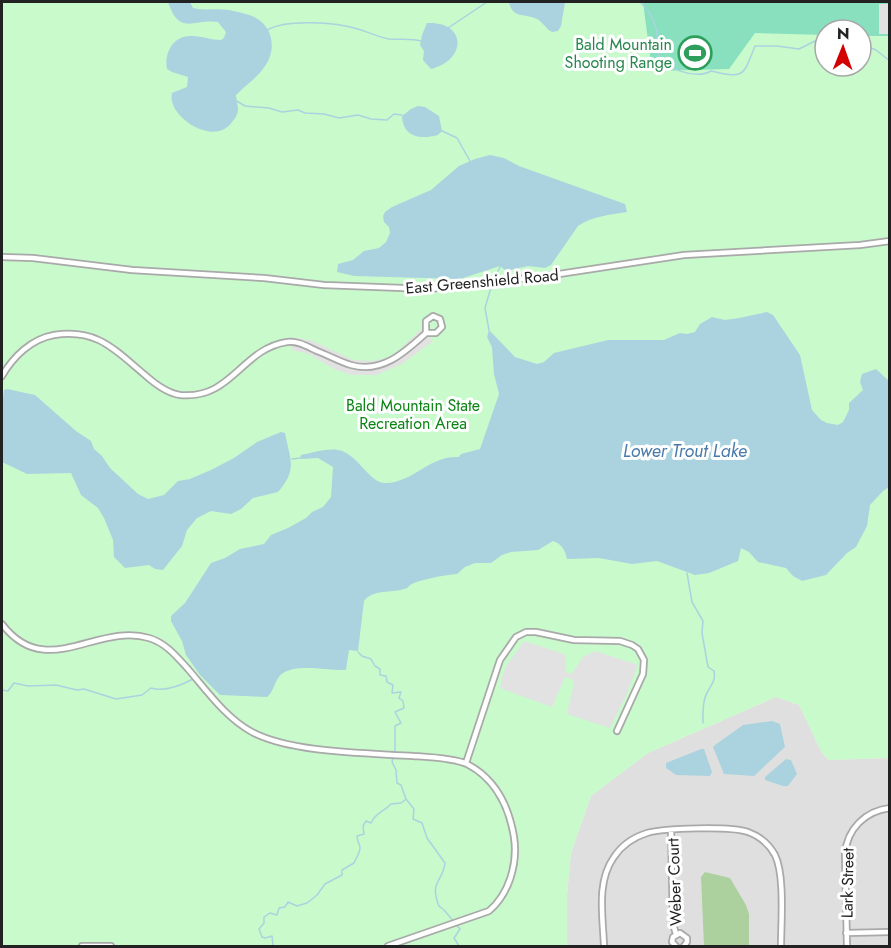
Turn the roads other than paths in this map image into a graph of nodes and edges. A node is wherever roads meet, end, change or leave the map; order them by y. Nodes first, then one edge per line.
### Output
1 (890, 241) edge
2 (2, 257) edge
3 (426, 333) junction
4 (2, 376) edge
5 (2, 624) edge
6 (617, 731) dead end
7 (466, 763) junction
8 (890, 808) edge
9 (671, 830) junction
10 (890, 932) edge
11 (846, 933) junction
12 (676, 934) junction
13 (82, 946) edge
14 (111, 946) edge
15 (388, 946) edge
16 (604, 946) edge
17 (676, 946) edge
18 (684, 946) edge
19 (781, 946) edge
20 (847, 946) edge

1 - 2 street, East Greenshield Road
3 - 3 street
3 - 4 street
5 - 7 street
6 - 7 street
7 - 15 street
8 - 11 street, Lark Street
9 - 12 street, Weber Court
9 - 16 street
9 - 19 street
10 - 11 street
11 - 20 street, Lark Street
12 - 17 street, Weber Court
12 - 18 street, Weber Court
13 - 14 street

